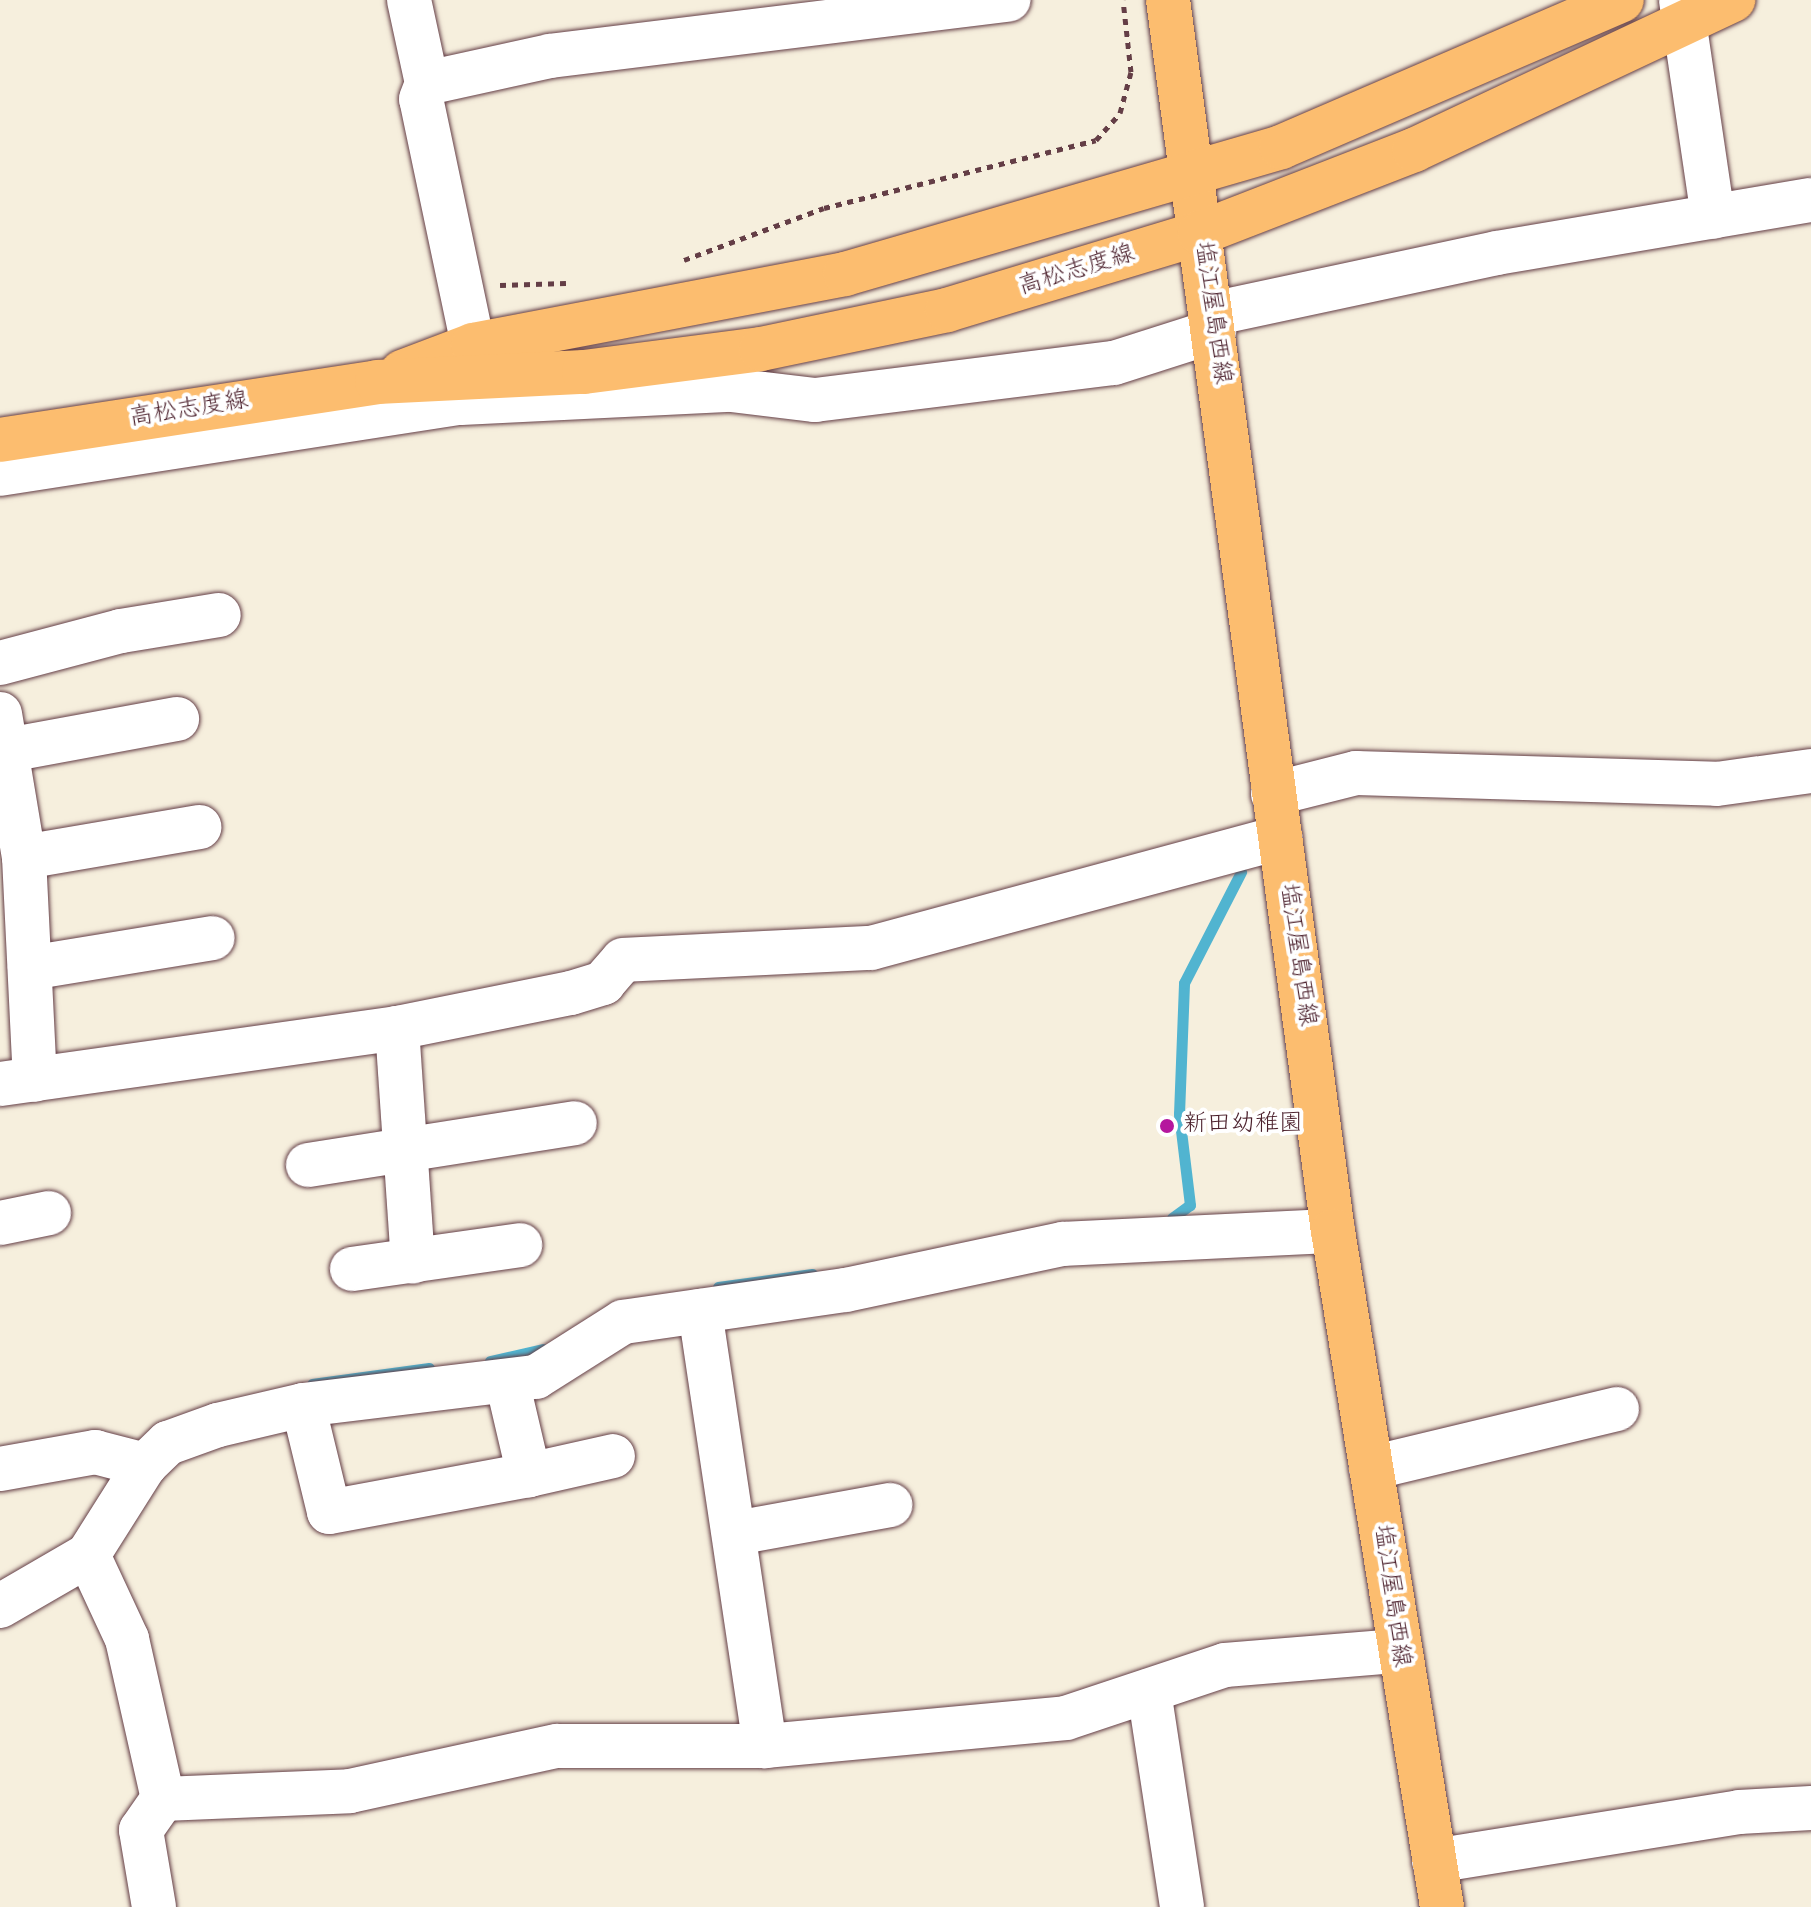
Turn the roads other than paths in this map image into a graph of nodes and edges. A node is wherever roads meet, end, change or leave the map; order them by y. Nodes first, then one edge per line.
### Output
1 (409, 0) edge
2 (1009, 0) edge
3 (1168, 0) edge
4 (1622, 0) edge
5 (1733, 0) edge
6 (1684, 11) edge
7 (427, 83) junction
8 (1191, 172) junction
9 (1811, 200) edge
10 (1713, 217) junction
11 (1200, 233) junction
12 (1213, 323) junction
13 (473, 345) junction
14 (377, 382) junction
15 (0, 440) edge
16 (0, 474) edge
17 (219, 615) dead end
18 (0, 663) edge
19 (177, 719) dead end
20 (4, 732) edge
21 (1811, 771) edge
22 (1273, 794) junction
23 (199, 827) dead end
24 (1280, 838) junction
25 (24, 857) junction
26 (213, 938) dead end
27 (30, 968) junction
28 (397, 1028) junction
29 (17, 1082) edge
30 (575, 1123) dead end
31 (405, 1148) junction
32 (308, 1165) dead end
33 (49, 1213) dead end
34 (0, 1223) edge
35 (1333, 1231) junction
36 (520, 1245) dead end
37 (413, 1261) junction
38 (352, 1269) dead end
39 (700, 1311) junction
40 (507, 1381) junction
41 (303, 1405) junction
42 (1617, 1409) dead end
43 (613, 1456) dead end
44 (145, 1465) junction
45 (1371, 1468) junction
46 (0, 1469) edge
47 (529, 1475) junction
48 (890, 1505) dead end
49 (736, 1533) junction
50 (88, 1555) junction
51 (0, 1606) edge
52 (1397, 1651) junction
53 (1149, 1691) junction
54 (765, 1746) junction
55 (163, 1799) junction
56 (1811, 1808) edge
57 (1434, 1861) junction
58 (154, 1907) edge
59 (1182, 1907) edge
60 (1442, 1907) edge

1 - 7 street
2 - 7 street
3 - 8 main road, 塩江屋島西線
4 - 8 main road, 高松志度線
5 - 6 main road, 高松志度線
6 - 10 street
6 - 11 main road, 高松志度線
7 - 13 street
8 - 11 main road, 塩江屋島西線
8 - 13 main road, 高松志度線
9 - 10 street
10 - 12 street
11 - 12 main road, 塩江屋島西線
11 - 14 main road, 高松志度線
12 - 16 street
12 - 22 main road, 塩江屋島西線
13 - 14 main road, 高松志度線
14 - 15 main road, 高松志度線
17 - 18 street
19 - 20 street
20 - 25 street
21 - 22 street
22 - 24 main road, 塩江屋島西線
23 - 25 street
24 - 28 street
24 - 35 main road, 塩江屋島西線
25 - 27 street
26 - 27 street
27 - 29 street
28 - 29 street
28 - 31 street
30 - 31 street
31 - 32 street
31 - 37 street
33 - 34 street
35 - 39 street
35 - 45 main road, 塩江屋島西線
36 - 37 street
37 - 38 street
39 - 40 street
39 - 49 street
40 - 41 street
40 - 47 street
41 - 44 street
41 - 47 street
42 - 45 street
43 - 47 street
44 - 46 street
44 - 50 street
45 - 52 main road, 塩江屋島西線
48 - 49 street
49 - 54 street
50 - 51 street
50 - 55 street
52 - 53 street
52 - 57 main road, 塩江屋島西線
53 - 54 street
53 - 59 street
54 - 55 street
55 - 58 street
56 - 57 street
57 - 60 main road, 塩江屋島西線

